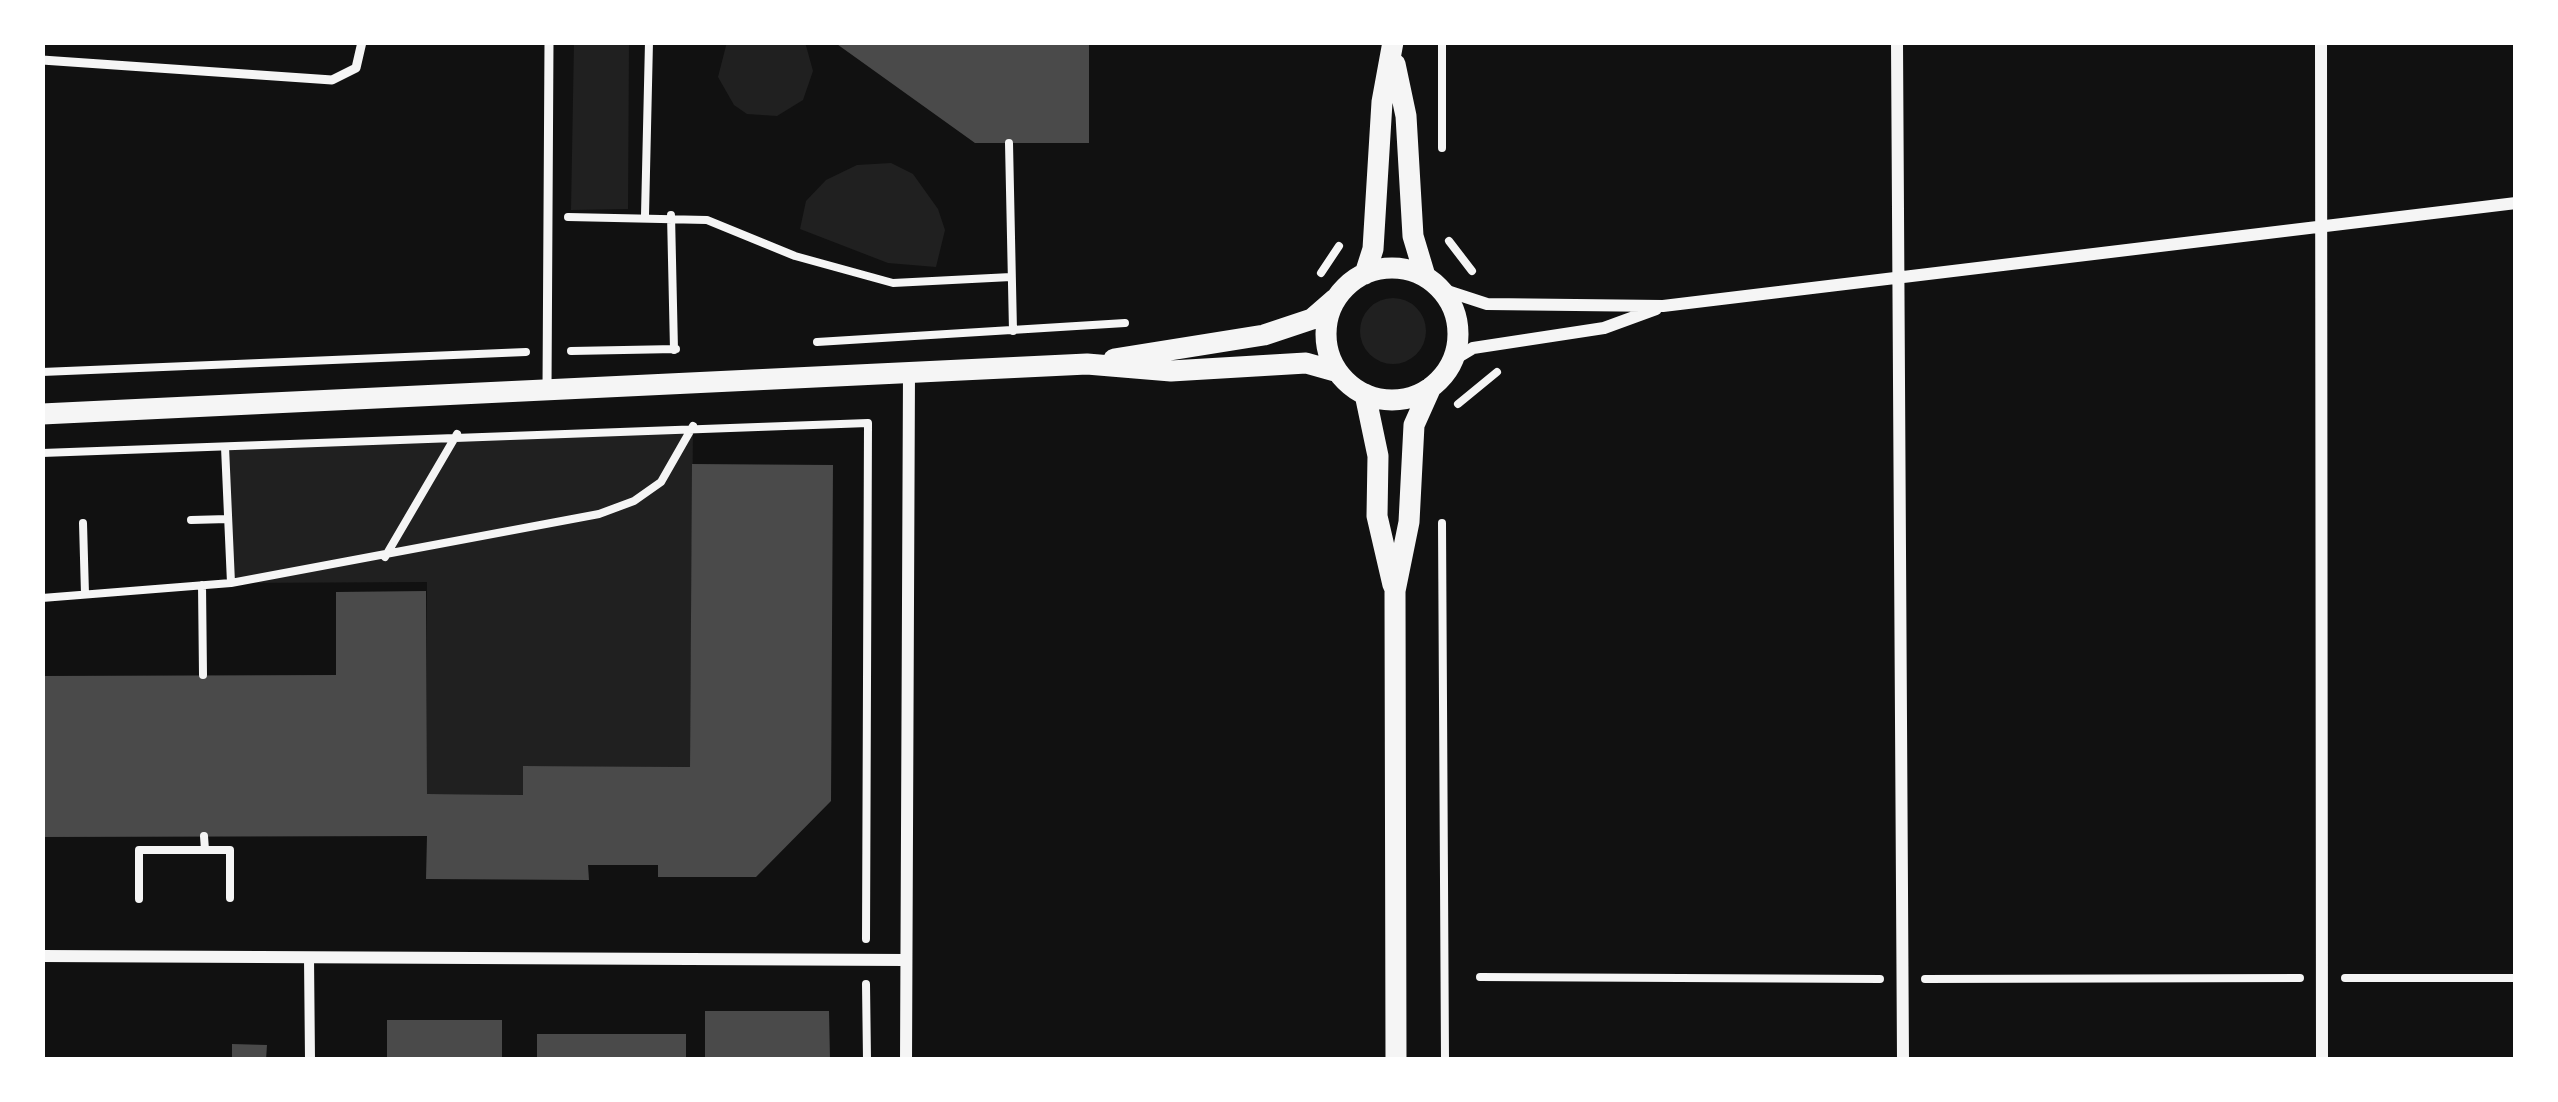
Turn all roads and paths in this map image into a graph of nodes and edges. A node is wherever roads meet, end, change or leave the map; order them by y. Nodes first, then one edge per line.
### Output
1 (362, 42) edge
2 (549, 42) edge
3 (649, 42) edge
4 (1442, 42) edge
5 (1897, 42) edge
6 (2321, 42) edge
7 (1393, 47) edge
8 (42, 60) edge
9 (1010, 143) dead end
10 (1442, 171) dead end
11 (2516, 203) edge
12 (1411, 212) junction
13 (645, 215) junction
14 (670, 215) junction
15 (548, 218) junction
16 (2321, 226) junction
17 (1345, 238) dead end
18 (1365, 274) junction
19 (1475, 274) dead end
20 (1011, 278) junction
21 (1433, 282) junction
22 (1898, 282) junction
23 (1313, 284) dead end
24 (1336, 299) junction
25 (1663, 306) junction
26 (1149, 321) dead end
27 (1012, 332) junction
28 (814, 343) dead end
29 (698, 348) dead end
30 (674, 350) junction
31 (546, 351) junction
32 (1453, 360) junction
33 (1087, 364) junction
34 (42, 372) edge
35 (909, 372) junction
36 (1338, 372) junction
37 (1476, 384) dead end
38 (547, 387) junction
39 (1431, 387) junction
40 (1365, 394) junction
41 (1454, 409) dead end
42 (42, 414) edge
43 (693, 426) junction
44 (458, 434) junction
45 (225, 447) junction
46 (42, 453) edge
47 (1442, 508) dead end
48 (228, 519) junction
49 (190, 520) dead end
50 (83, 523) dead end
51 (384, 558) junction
52 (231, 583) junction
53 (202, 585) junction
54 (1395, 591) junction
55 (86, 595) junction
56 (42, 598) edge
57 (203, 675) dead end
58 (204, 836) dead end
59 (205, 850) junction
60 (230, 898) dead end
61 (139, 899) dead end
62 (42, 956) edge
63 (309, 958) junction
64 (866, 959) junction
65 (906, 960) junction
66 (2323, 978) junction
67 (2516, 978) edge
68 (310, 1060) edge
69 (867, 1060) edge
70 (907, 1060) edge
71 (1396, 1060) edge
72 (1445, 1060) edge
73 (1904, 1060) edge
74 (2322, 1060) edge

1 - 8 lane
2 - 15 lane
3 - 13 path
4 - 10 path
5 - 22 street
6 - 16 street
7 - 12 street
7 - 18 street
9 - 20 path
11 - 16 street
12 - 19 path
12 - 21 street
13 - 14 path
13 - 15 path
14 - 20 path
14 - 30 path
15 - 31 lane
16 - 22 street
16 - 66 street
17 - 23 path
18 - 21 street
18 - 24 street
20 - 27 path
21 - 25 street
21 - 32 street
22 - 25 street
22 - 73 street
24 - 33 street
24 - 36 street
25 - 32 street
26 - 27 path
27 - 28 path
29 - 30 path
30 - 31 path
31 - 34 path
31 - 38 lane
32 - 39 street
33 - 35 street
33 - 36 street
35 - 38 street
35 - 65 street
36 - 40 street
37 - 41 path
38 - 42 street
39 - 40 street
39 - 54 street
40 - 54 street
43 - 44 path
43 - 51 path
43 - 64 path
44 - 45 path
44 - 51 path
45 - 46 path
45 - 48 path
47 - 72 path
48 - 49 path
48 - 52 path
50 - 55 path
51 - 52 path
52 - 53 path
53 - 55 path
53 - 57 path
54 - 71 street
55 - 56 path
58 - 59 path
59 - 60 path
59 - 61 path
62 - 63 street
63 - 64 street
63 - 68 street
64 - 65 street
64 - 69 path
65 - 70 street
66 - 67 path
66 - 74 street

